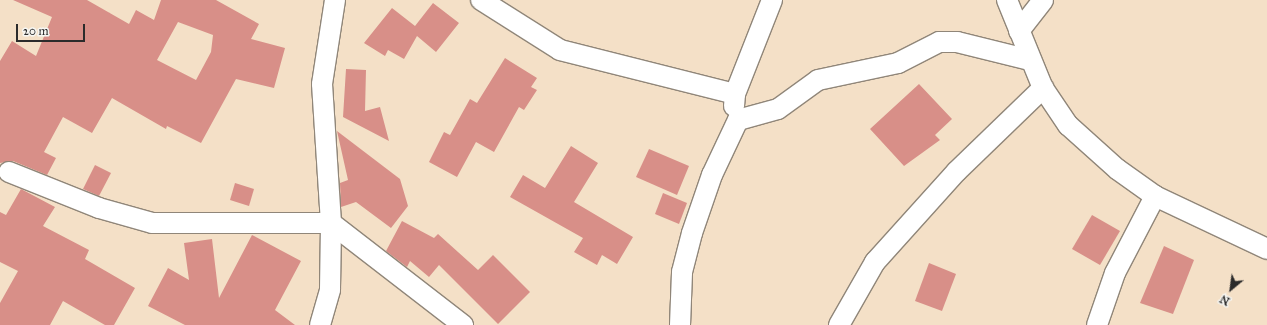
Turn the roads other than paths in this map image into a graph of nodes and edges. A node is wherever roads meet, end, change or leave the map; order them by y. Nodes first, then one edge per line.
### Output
1 (335, 0) edge
2 (481, 0) edge
3 (772, 0) edge
4 (1007, 0) edge
5 (1043, 0) edge
6 (1019, 31) junction
7 (1030, 60) junction
8 (1043, 88) junction
9 (735, 94) junction
10 (733, 126) junction
11 (9, 172) dead end
12 (1155, 196) junction
13 (332, 223) junction
14 (1267, 249) edge
15 (320, 325) edge
16 (463, 325) edge
17 (680, 325) edge
18 (839, 325) edge
19 (1097, 325) edge

1 - 13 street
2 - 9 street
3 - 9 street
4 - 6 street
5 - 6 street
6 - 7 street
7 - 8 street
7 - 10 street
8 - 12 street
8 - 18 street
9 - 10 street
10 - 17 street
11 - 13 street
12 - 14 street
12 - 19 street
13 - 15 street
13 - 16 street

